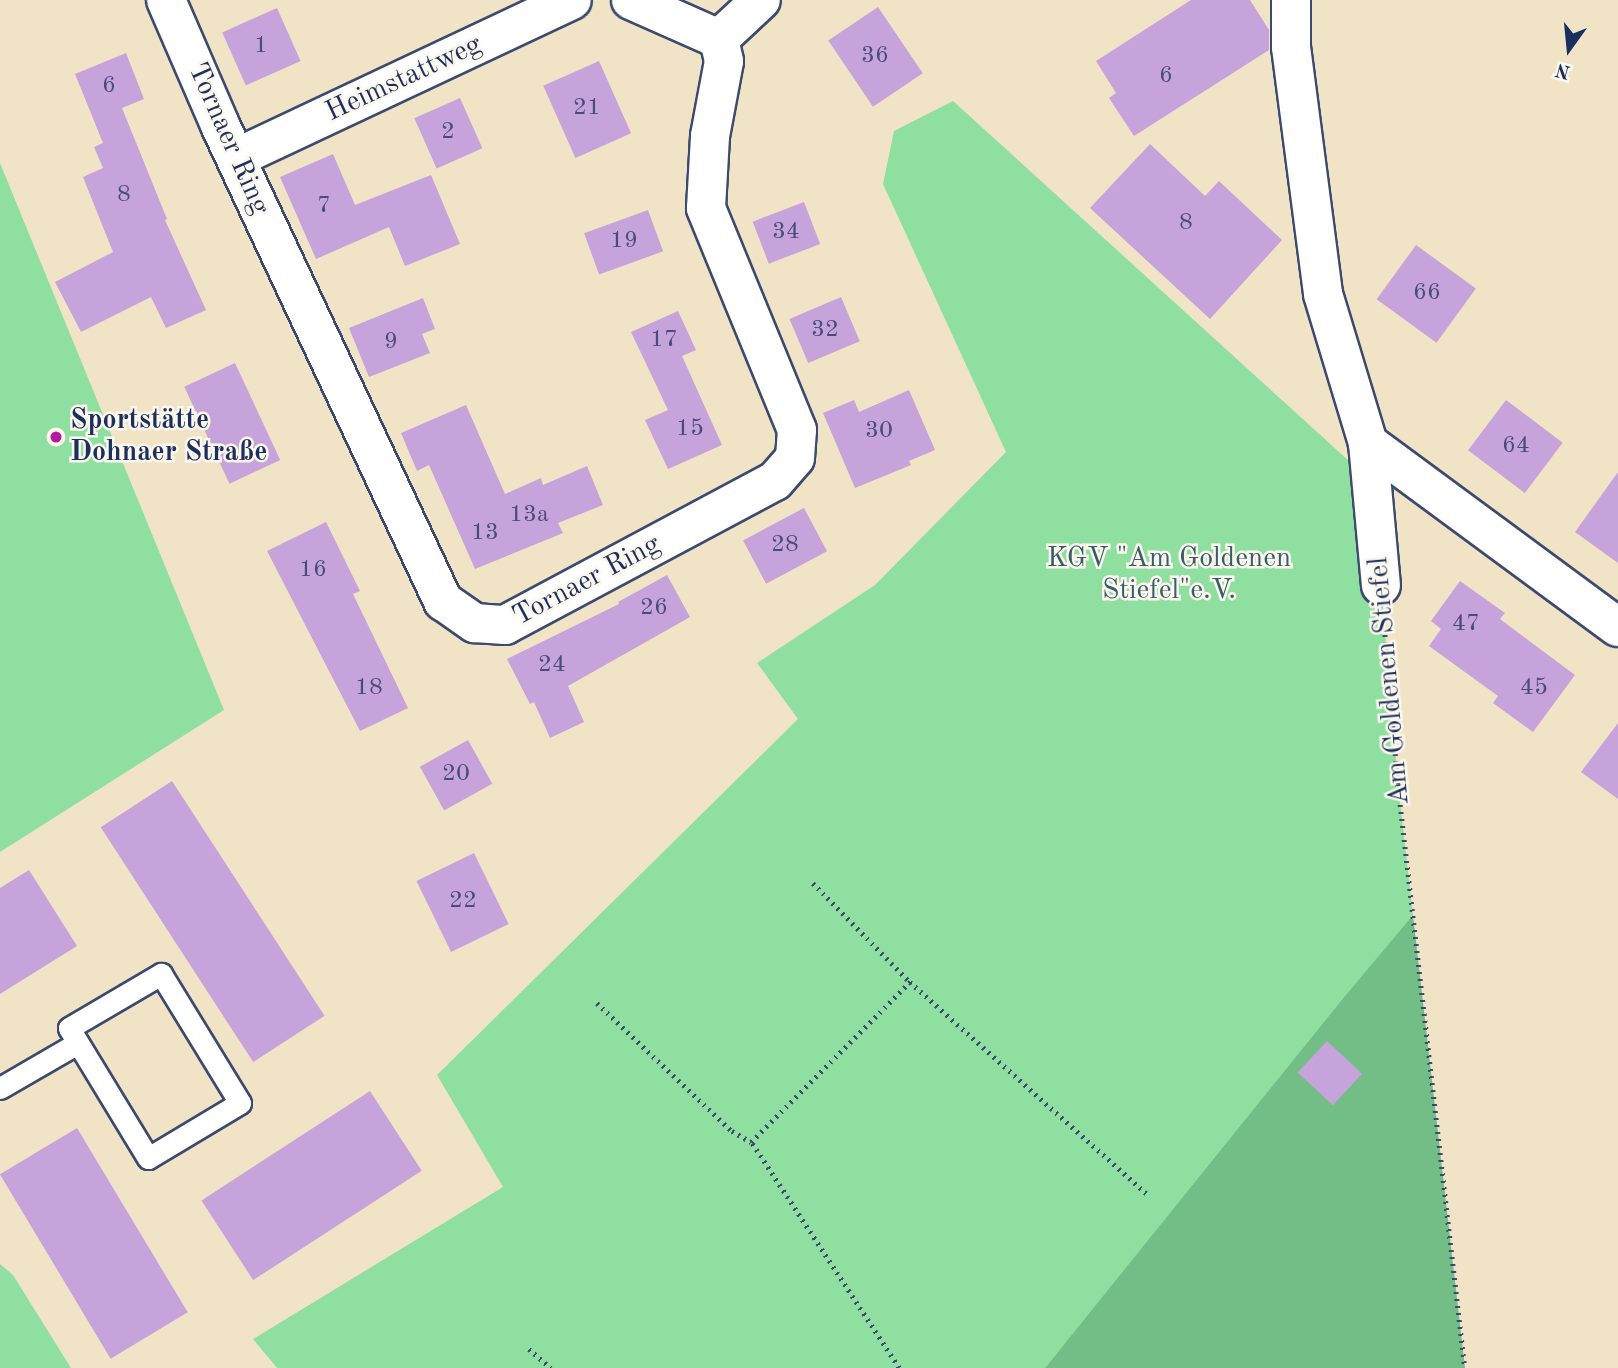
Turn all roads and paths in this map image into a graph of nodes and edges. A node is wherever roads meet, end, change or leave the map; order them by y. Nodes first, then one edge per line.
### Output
1 (166, 0) edge
2 (572, 0) edge
3 (631, 0) edge
4 (761, 0) edge
5 (1291, 0) edge
6 (719, 39) junction
7 (236, 158) junction
8 (1368, 443) junction
9 (1381, 585) joint
10 (1618, 627) edge
11 (813, 883) dead end
12 (910, 982) junction
13 (597, 1003) dead end
14 (76, 1044) junction
15 (0, 1088) edge
16 (751, 1142) junction
17 (1149, 1196) dead end
18 (529, 1349) dead end
19 (551, 1368) edge
20 (899, 1368) edge
21 (1465, 1368) edge

1 - 7 street, Tornaer Ring
2 - 7 street, Heimstattweg
3 - 6 street
4 - 6 street
5 - 8 street, Am Goldenen Stiefel
6 - 7 street, Tornaer Ring
8 - 9 street, Am Goldenen Stiefel
8 - 10 street
9 - 21 path, Am Goldenen Stiefel
11 - 12 path
12 - 16 path
12 - 17 path
13 - 16 path
14 - 14 lane
14 - 15 lane
16 - 20 path
18 - 19 path

